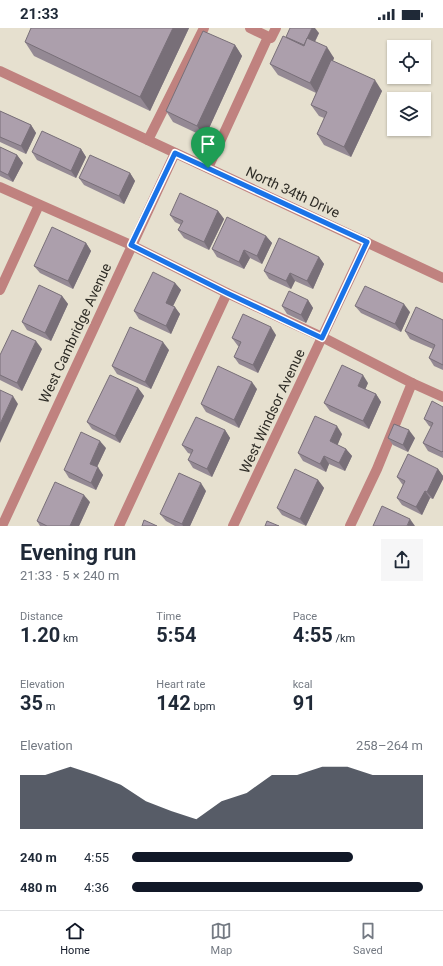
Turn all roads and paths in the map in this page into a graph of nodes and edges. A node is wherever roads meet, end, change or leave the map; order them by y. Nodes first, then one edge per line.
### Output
1 (204, 28) edge
2 (250, 28) edge
3 (276, 28) edge
4 (268, 36) junction
5 (0, 71) edge
6 (148, 140) junction
7 (175, 153) junction
8 (208, 168) junction
9 (0, 187) edge
10 (39, 205) junction
11 (367, 242) junction
12 (131, 245) junction
13 (443, 278) edge
14 (0, 290) edge
15 (227, 293) junction
16 (322, 338) junction
17 (412, 383) junction
18 (443, 397) edge
19 (2, 526) edge
20 (119, 526) edge
21 (233, 526) edge
22 (350, 526) edge

1 - 6 street
2 - 4 street
3 - 4 street
4 - 8 street
5 - 6 street, North 34th Drive
6 - 7 street, North 34th Drive
7 - 8 street, North 34th Drive
7 - 12 street, West Cambridge Avenue
8 - 11 street, North 34th Drive
9 - 10 street
10 - 12 street
10 - 14 street
11 - 13 street, North 34th Drive
11 - 16 street, West Windsor Avenue
12 - 15 street
12 - 19 street, West Cambridge Avenue
15 - 16 street
15 - 20 street
16 - 17 street
16 - 21 street, West Windsor Avenue
17 - 18 street
17 - 22 street

